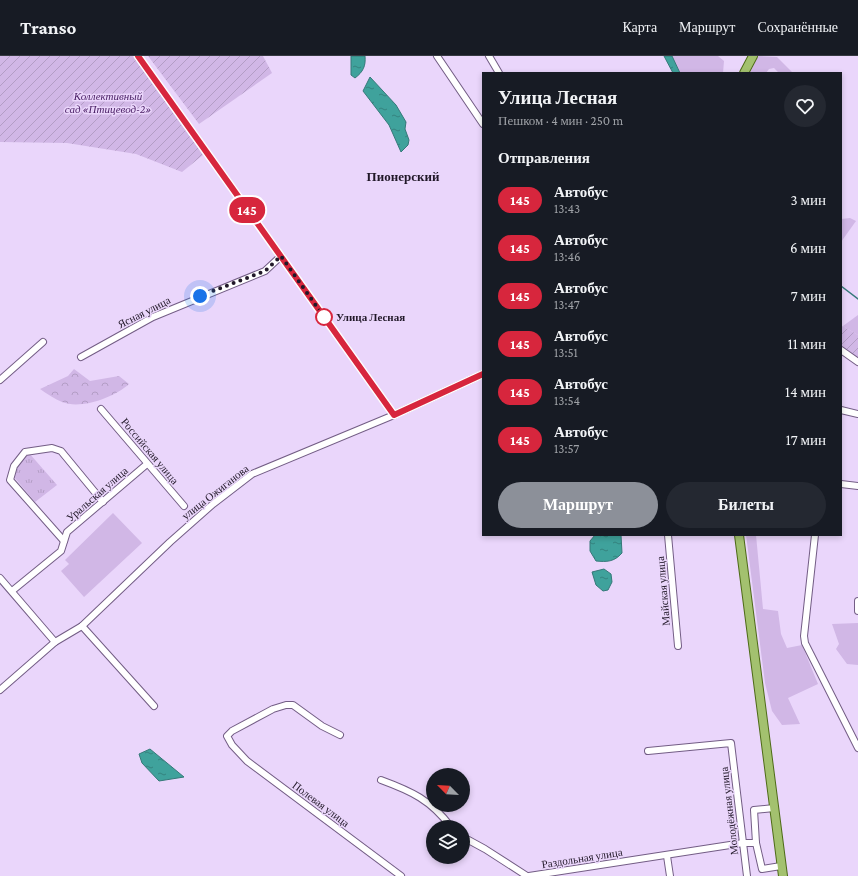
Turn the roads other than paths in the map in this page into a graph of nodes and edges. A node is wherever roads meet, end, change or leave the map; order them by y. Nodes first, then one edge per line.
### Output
1 (138, 56) edge
2 (437, 56) edge
3 (489, 56) edge
4 (753, 56) edge
5 (499, 72) edge
6 (745, 72) edge
7 (482, 120) edge
8 (281, 256) junction
9 (42, 342) dead end
10 (842, 351) edge
11 (81, 357) dead end
12 (858, 362) edge
13 (482, 374) edge
14 (0, 380) edge
15 (101, 409) dead end
16 (842, 410) edge
17 (858, 414) edge
18 (394, 415) junction
19 (147, 464) junction
20 (842, 484) edge
21 (858, 486) edge
22 (102, 502) junction
23 (184, 506) dead end
24 (668, 536) edge
25 (739, 536) edge
26 (815, 536) edge
27 (64, 541) junction
28 (0, 578) edge
29 (12, 591) junction
30 (858, 601) edge
31 (858, 611) edge
32 (82, 626) junction
33 (55, 642) junction
34 (678, 646) dead end
35 (0, 690) edge
36 (154, 706) dead end
37 (340, 735) dead end
38 (858, 748) edge
39 (648, 751) dead end
40 (381, 780) dead end
41 (774, 808) junction
42 (445, 820) edge
43 (470, 841) edge
44 (742, 843) junction
45 (756, 843) junction
46 (667, 856) junction
47 (781, 866) junction
48 (401, 876) edge
49 (528, 876) edge
50 (670, 876) edge
51 (747, 876) edge
52 (783, 876) edge

1 - 8 street
2 - 7 street
3 - 5 street
4 - 6 main road
8 - 11 street, Ясная улица
8 - 18 street
9 - 14 street
10 - 12 street
13 - 18 street, улица Ожиганова
15 - 19 street, Российская улица
16 - 17 street
18 - 32 street, улица Ожиганова
19 - 22 street, Уральская улица
19 - 23 street, Российская улица
20 - 21 street
22 - 27 street, Уральская улица
22 - 27 street
24 - 34 street, Майская улица
25 - 41 main road
26 - 38 street
27 - 29 street, Уральская улица
28 - 29 street
29 - 33 street
30 - 31 street
32 - 33 street, улица Ожиганова
32 - 36 street
33 - 35 street, улица Ожиганова
37 - 48 street, Полевая улица
39 - 44 street, Молодёжная улица
40 - 42 street
41 - 45 street
41 - 47 main road
43 - 49 street, Раздольная улица
44 - 45 street, Раздольная улица
44 - 46 street, Раздольная улица
44 - 51 street, Молодёжная улица
45 - 47 street
46 - 49 street, Раздольная улица
46 - 50 street
47 - 52 main road

